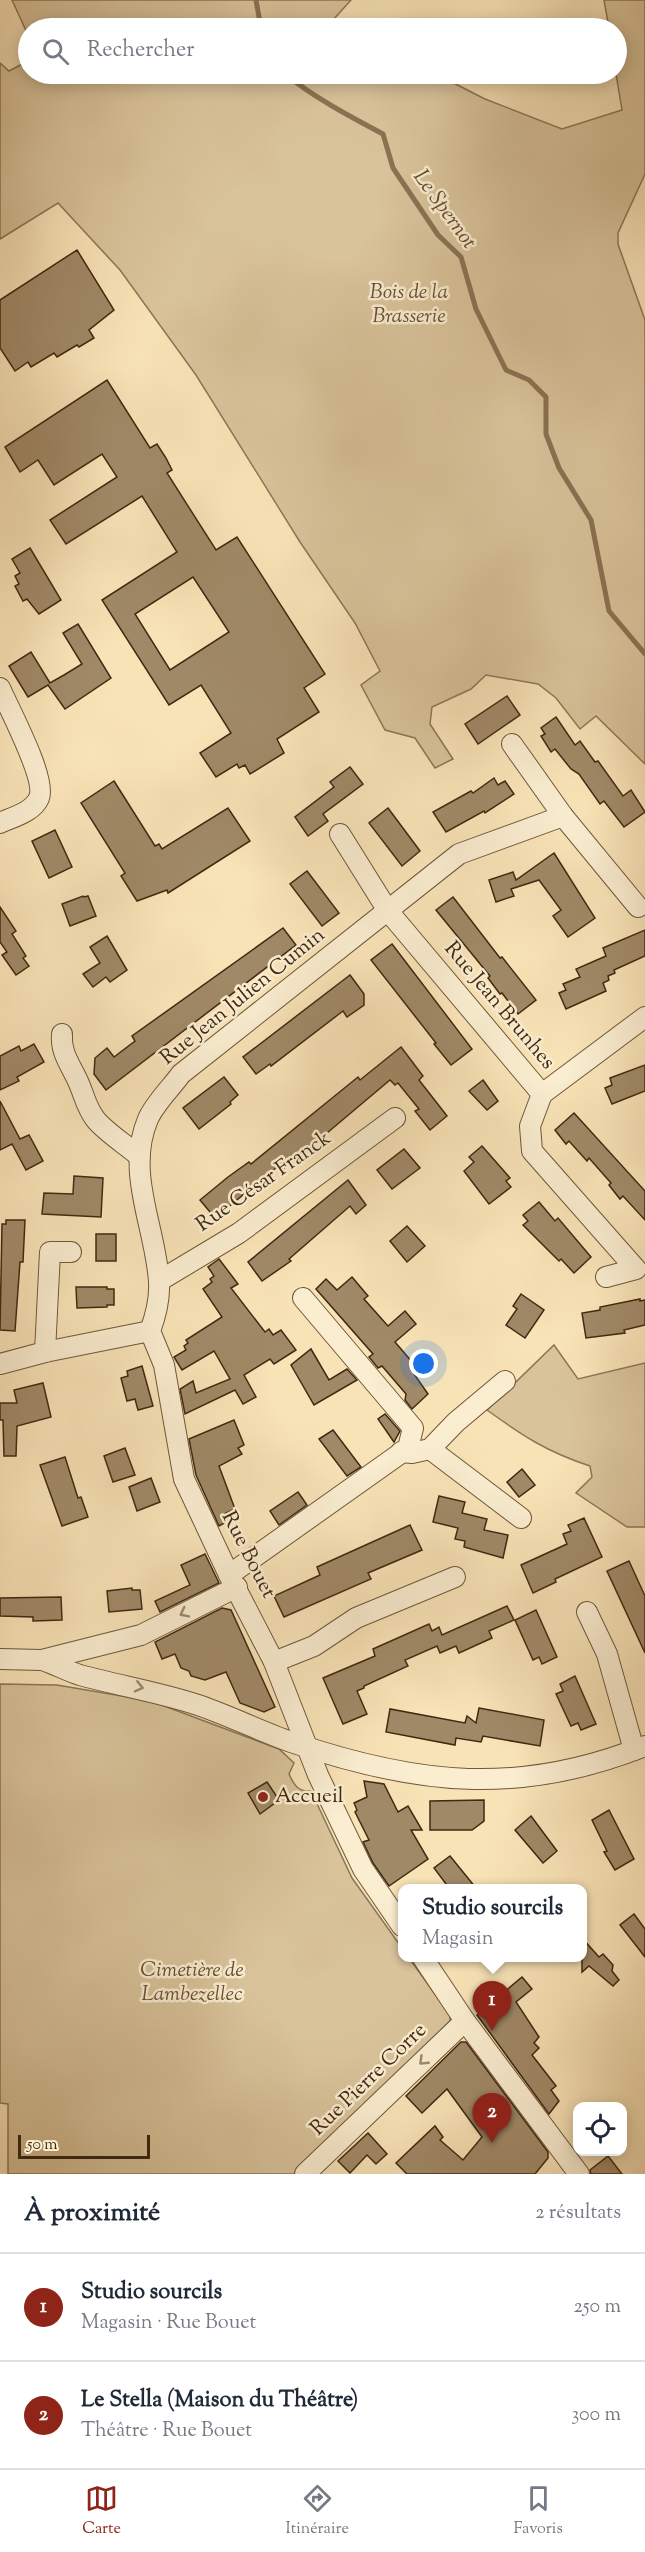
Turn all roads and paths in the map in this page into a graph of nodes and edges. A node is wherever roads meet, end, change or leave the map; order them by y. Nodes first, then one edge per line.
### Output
1 (0, 688) edge
2 (512, 744) dead end
3 (562, 816) junction
4 (0, 823) edge
5 (340, 834) dead end
6 (638, 907) dead end
7 (388, 911) junction
8 (645, 1017) edge
9 (62, 1034) dead end
10 (542, 1094) junction
11 (395, 1118) dead end
12 (139, 1155) junction
13 (71, 1252) dead end
14 (606, 1278) dead end
15 (159, 1281) junction
16 (303, 1298) dead end
17 (150, 1331) junction
18 (45, 1352) junction
19 (0, 1364) edge
20 (505, 1381) dead end
21 (430, 1449) junction
22 (401, 1452) junction
23 (520, 1518) dead end
24 (455, 1577) dead end
25 (233, 1581) junction
26 (587, 1612) dead end
27 (0, 1659) edge
28 (42, 1660) junction
29 (274, 1662) junction
30 (307, 1747) junction
31 (640, 1748) edge
32 (398, 1920) edge
33 (426, 1962) edge
34 (465, 2021) junction
35 (571, 2170) edge
36 (305, 2174) edge

1 - 4 street
2 - 3 street
3 - 6 street
3 - 7 street, Rue Jean Julien Cumin
5 - 7 street, Rue Jean Brunhes
7 - 10 street, Rue Jean Brunhes
7 - 12 street, Rue Jean Julien Cumin
8 - 10 street
9 - 12 street
10 - 14 street, Rue Jean Brunhes
11 - 15 street, Rue César Franck
12 - 15 street, Rue Jean Julien Cumin
13 - 18 street
15 - 17 street, Rue Jean Julien Cumin
16 - 22 street
17 - 18 street
17 - 25 street, Rue Bouet
18 - 19 street
20 - 21 street
21 - 22 street
21 - 23 street
22 - 25 street
24 - 29 street
25 -> 28 street
25 - 29 street, Rue Bouet
26 - 31 street
27 - 28 street
28 -> 30 street
29 - 30 street, Rue Bouet
30 - 31 street
30 - 32 street, Rue Bouet
33 - 34 street
34 - 35 street
34 -> 36 street, Rue Pierre Corre

